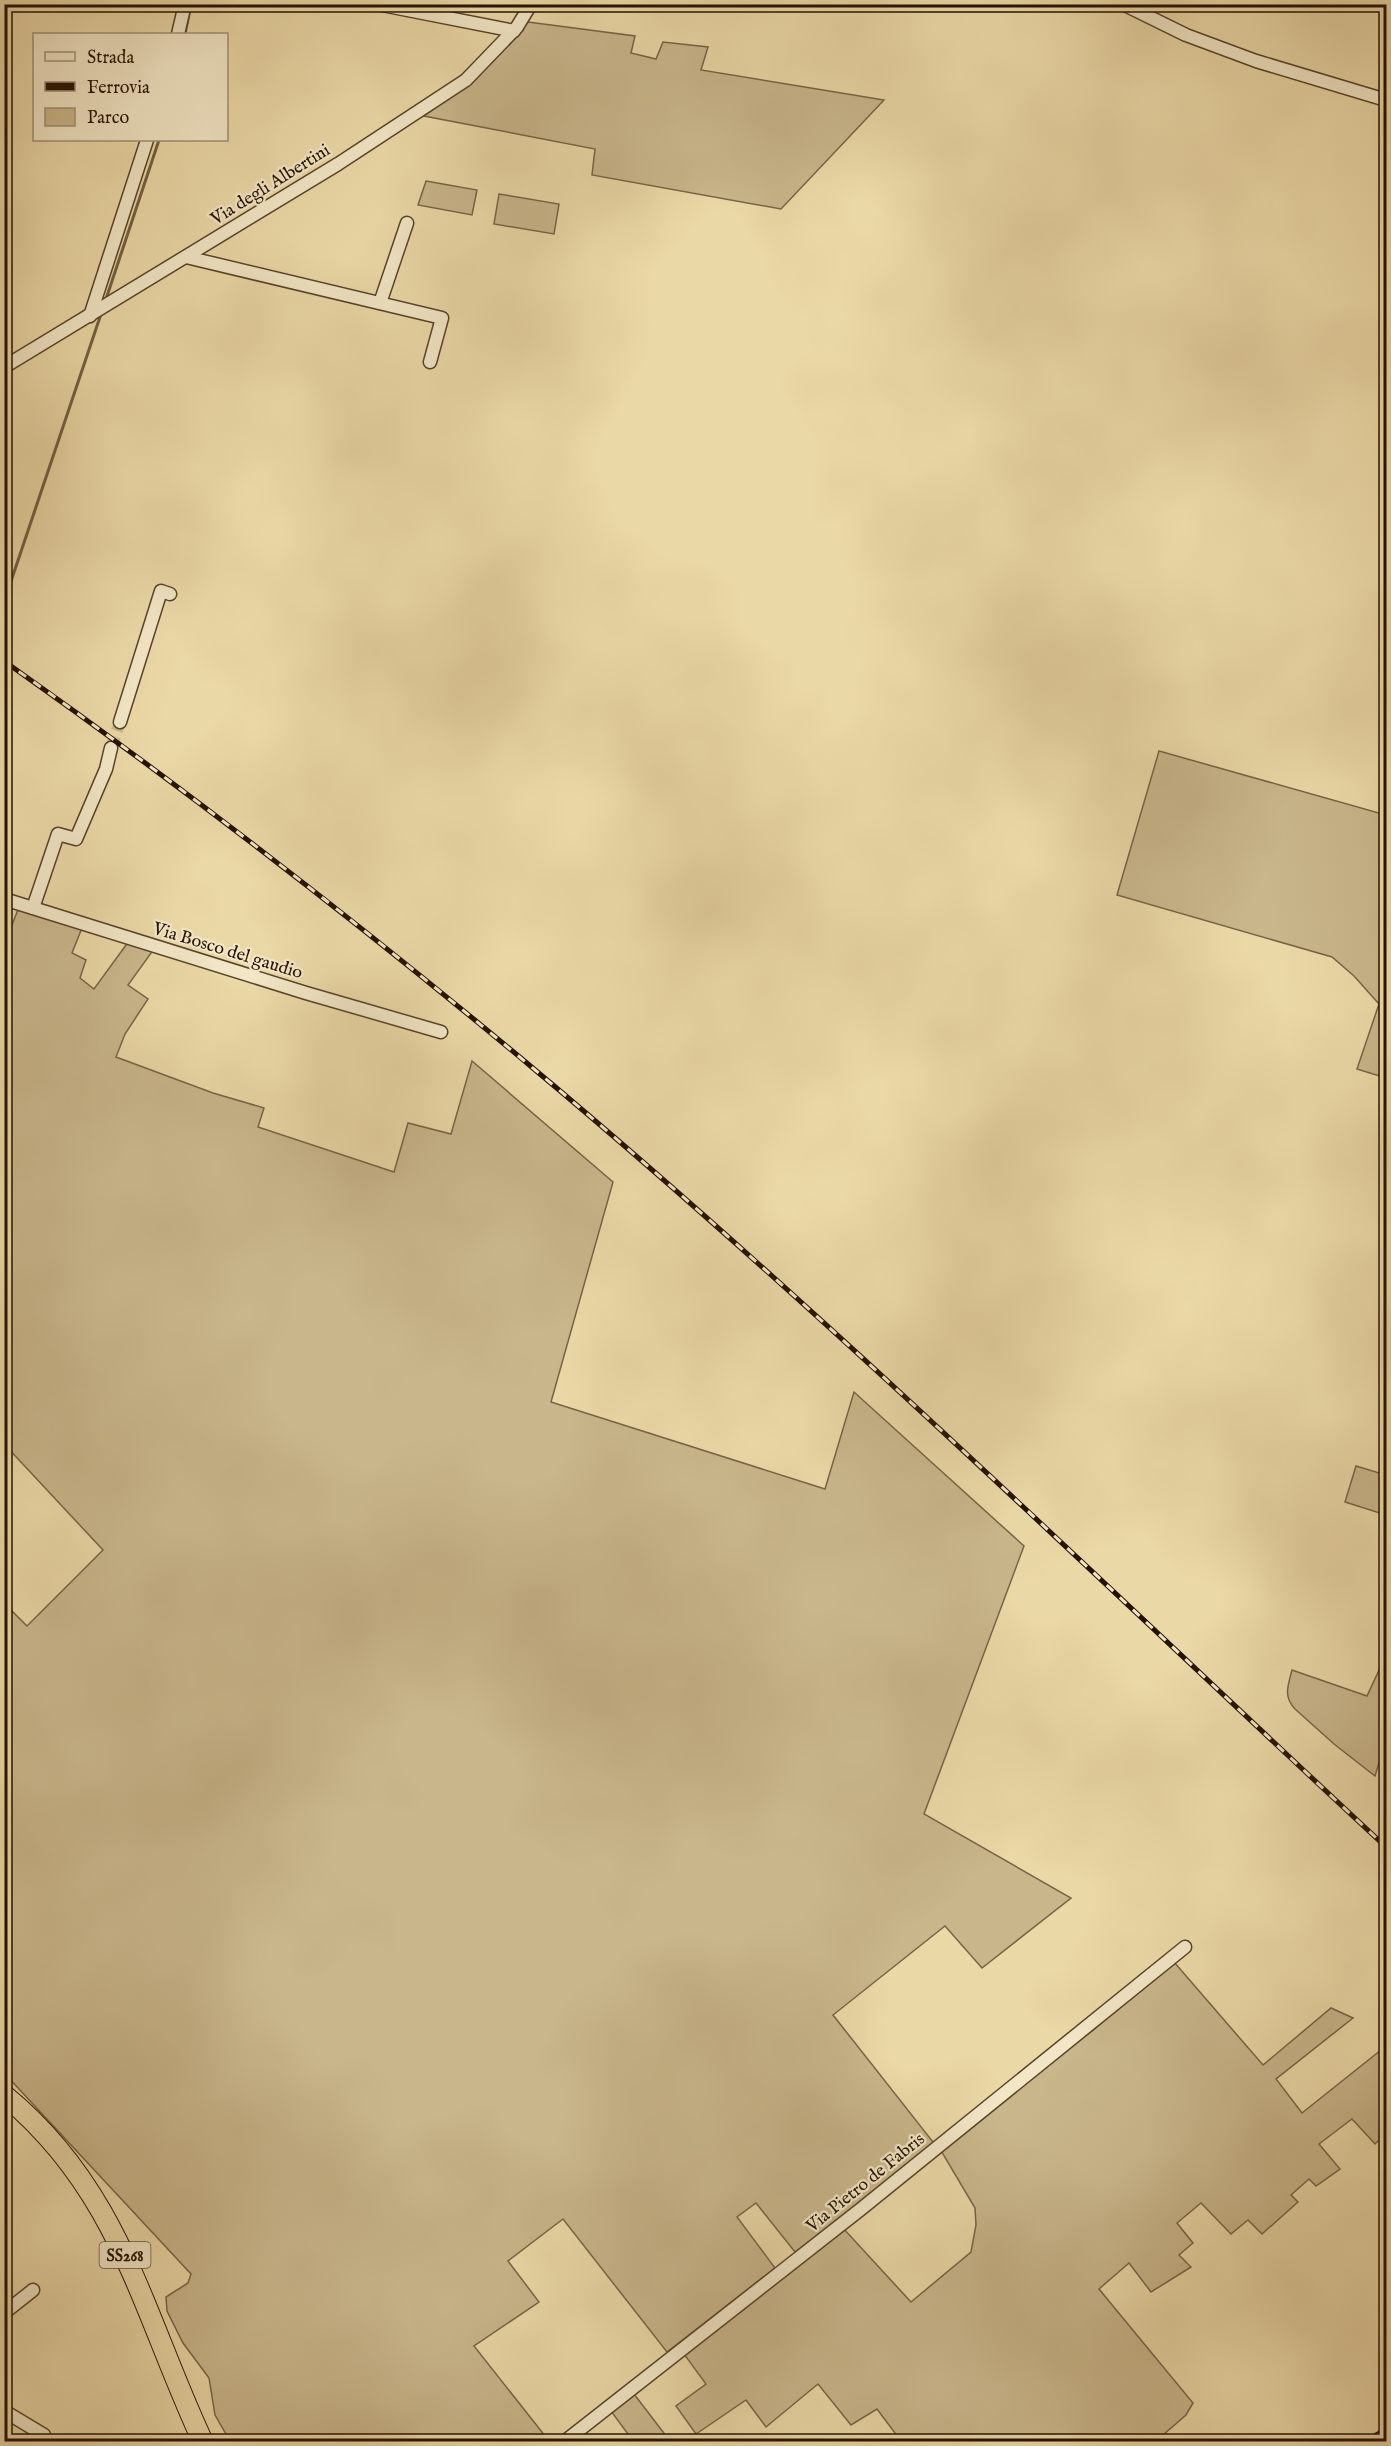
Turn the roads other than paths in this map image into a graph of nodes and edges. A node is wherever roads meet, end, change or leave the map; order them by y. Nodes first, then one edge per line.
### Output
1 (185, 4) edge
2 (377, 4) edge
3 (531, 4) edge
4 (1123, 4) edge
5 (514, 31) junction
6 (178, 33) edge
7 (1386, 100) edge
8 (147, 141) edge
9 (407, 223) dead end
10 (186, 257) junction
11 (380, 303) junction
12 (98, 311) junction
13 (430, 362) dead end
14 (4, 367) edge
15 (170, 594) dead end
16 (120, 722) tunnel mouth
17 (111, 748) tunnel mouth
18 (4, 899) edge
19 (33, 908) junction
20 (441, 1032) dead end
21 (1185, 1947) dead end
22 (4, 2095) edge
23 (33, 2290) dead end
24 (4, 2313) edge
25 (4, 2411) edge
26 (44, 2435) dead end
27 (1386, 2438) edge
28 (203, 2442) edge
29 (564, 2442) edge
30 (1379, 2442) edge

1 - 6 street
2 - 5 street
3 - 5 street, Via degli Albertini
4 - 7 street
5 - 10 street, Via degli Albertini
8 - 12 street
9 - 11 street
10 - 11 street
10 - 12 street, Via degli Albertini
11 - 13 street
12 - 14 street, Via degli Albertini
15 - 16 street
17 - 19 street
18 - 19 street, Via Bosco del gaudio
19 - 20 street, Via Bosco del gaudio
21 - 29 street, Via Pietro de Fabris
22 - 28 highway, SS268
23 - 24 street
25 - 26 street
27 - 30 main road

